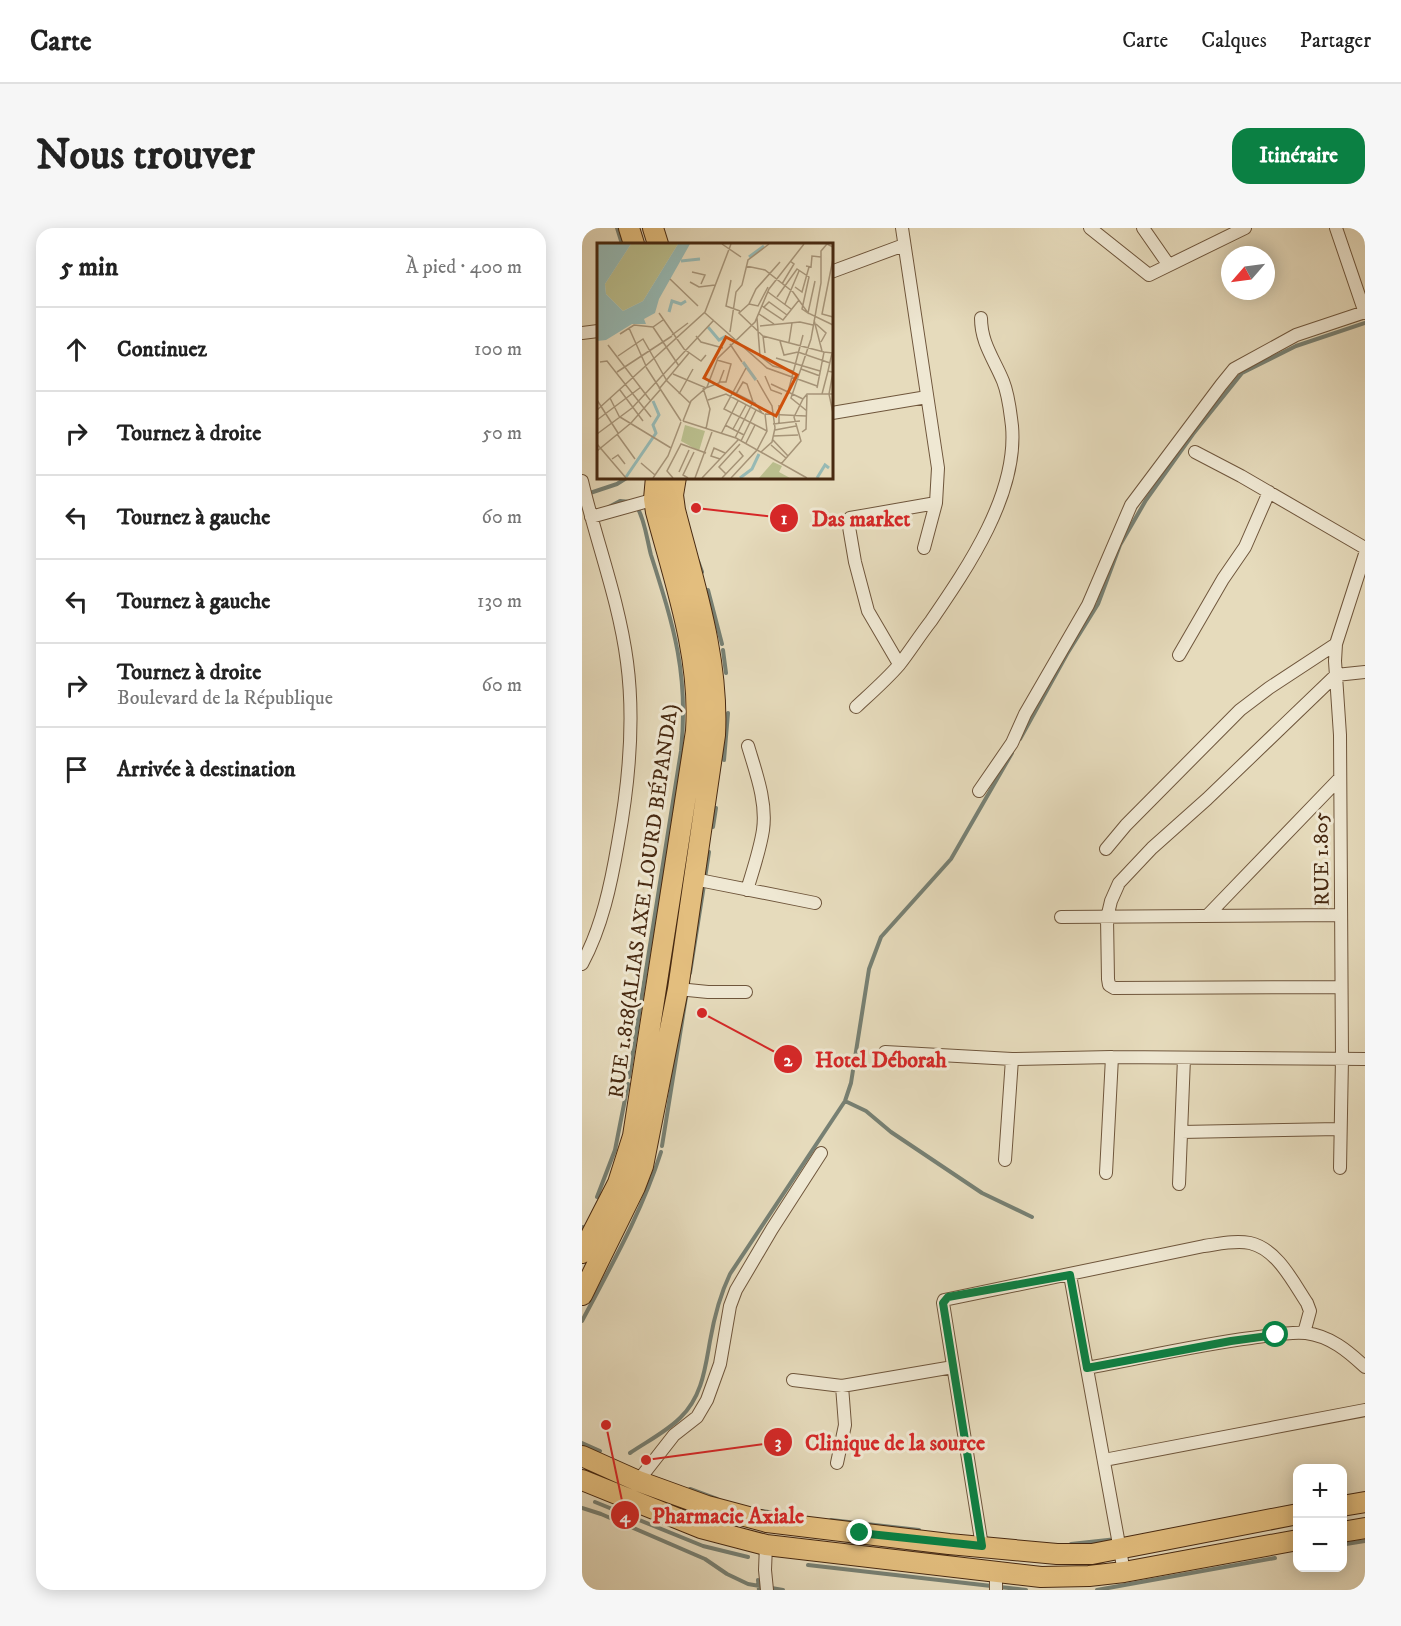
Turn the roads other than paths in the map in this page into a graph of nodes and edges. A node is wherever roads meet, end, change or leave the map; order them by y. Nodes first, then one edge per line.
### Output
1 (629, 228) edge
2 (653, 228) edge
3 (902, 228) edge
4 (1090, 228) edge
5 (1143, 228) edge
6 (1336, 228) edge
7 (1241, 229) edge
8 (634, 243) edge
9 (658, 243) edge
10 (904, 245) junction
11 (1168, 264) junction
12 (832, 272) edge
13 (1365, 312) edge
14 (981, 318) dead end
15 (597, 331) edge
16 (582, 333) edge
17 (927, 397) junction
18 (832, 412) edge
19 (1196, 452) dead end
20 (657, 478) edge
21 (582, 481) edge
22 (668, 490) edge
23 (1269, 492) junction
24 (936, 503) junction
25 (585, 504) edge
26 (591, 518) junction
27 (924, 548) dead end
28 (1365, 548) edge
29 (1365, 554) edge
30 (1336, 644) junction
31 (1179, 655) dead end
32 (900, 664) junction
33 (1365, 672) edge
34 (1336, 675) junction
35 (856, 707) dead end
36 (748, 746) dead end
37 (1339, 779) junction
38 (979, 791) dead end
39 (1106, 849) dead end
40 (694, 879) junction
41 (747, 890) junction
42 (815, 903) dead end
43 (1341, 915) junction
44 (1207, 916) junction
45 (1061, 917) dead end
46 (1107, 918) junction
47 (582, 964) edge
48 (1341, 987) junction
49 (678, 989) junction
50 (746, 992) dead end
51 (885, 1052) dead end
52 (1112, 1057) junction
53 (1184, 1058) junction
54 (1342, 1058) junction
55 (1012, 1059) junction
56 (1365, 1059) edge
57 (1339, 1129) junction
58 (1181, 1132) junction
59 (821, 1154) dead end
60 (1005, 1160) dead end
61 (1340, 1168) dead end
62 (1106, 1173) dead end
63 (1179, 1184) dead end
64 (582, 1253) edge
65 (1070, 1275) junction
66 (582, 1295) edge
67 (1304, 1333) junction
68 (953, 1367) junction
69 (1365, 1367) edge
70 (1087, 1368) junction
71 (793, 1380) dead end
72 (842, 1386) junction
73 (1365, 1410) edge
74 (582, 1456) edge
75 (1104, 1460) junction
76 (837, 1463) dead end
77 (582, 1480) edge
78 (638, 1481) junction
79 (1365, 1502) edge
80 (1347, 1505) edge
81 (1293, 1515) edge
82 (1365, 1528) edge
83 (1347, 1531) edge
84 (1293, 1541) edge
85 (766, 1545) junction
86 (982, 1546) junction
87 (1120, 1548) junction
88 (1124, 1572) junction
89 (996, 1582) edge
90 (767, 1590) edge

1 - 8 main road
2 - 9 main road
3 - 10 street
4 - 11 street
5 - 11 street
6 - 13 street
7 - 11 street
10 - 12 street
10 - 17 street
13 - 38 street
14 - 32 street
15 - 16 street
17 - 18 street
17 - 24 street
19 - 23 street
20 - 22 main road, RUE 1.818(ALIAS AXE LOURD BÉPANDA)
21 - 25 street
22 - 26 street
22 - 40 main road, RUE 1.818(ALIAS AXE LOURD BÉPANDA)
22 - 64 main road, RUE 1.818(ALIAS AXE LOURD BÉPANDA)
23 - 28 street
23 - 31 street
24 - 27 street
24 - 32 street
25 - 26 street
26 - 47 street
29 - 30 street, RUE 1.805
30 - 34 street, RUE 1.805
30 - 39 street
32 - 35 street
33 - 34 street
34 - 37 street, RUE 1.805
34 - 46 street
36 - 41 street
37 - 43 street, RUE 1.805
37 - 44 street
40 - 41 street
40 - 49 main road, RUE 1.818(ALIAS AXE LOURD BÉPANDA)
41 - 42 street
43 - 44 street
43 - 48 street, RUE 1.805
44 - 46 street
45 - 46 street
46 - 48 street
48 - 54 street, RUE 1.805
49 - 50 street
49 - 66 main road, RUE 1.818(ALIAS AXE LOURD BÉPANDA)
51 - 55 street
52 - 53 street
52 - 55 street
52 - 62 street
53 - 54 street
53 - 58 street
54 - 56 street
54 - 57 street, RUE 1.805
55 - 60 street
57 - 58 street
57 - 61 street, RUE 1.805
58 - 63 street
59 - 78 street
65 - 67 street
65 - 68 street
65 - 70 street
67 - 69 street
67 - 70 street
68 - 72 street
68 - 86 street
70 - 75 street
71 - 72 street
72 - 76 street
73 - 75 street
74 - 78 main road
75 - 87 street
77 - 85 main road
78 - 86 main road
79 - 80 main road
81 - 87 main road
82 - 83 main road
84 - 88 main road
85 - 89 main road
85 - 90 street
86 - 87 main road
87 - 88 street
88 - 89 main road

